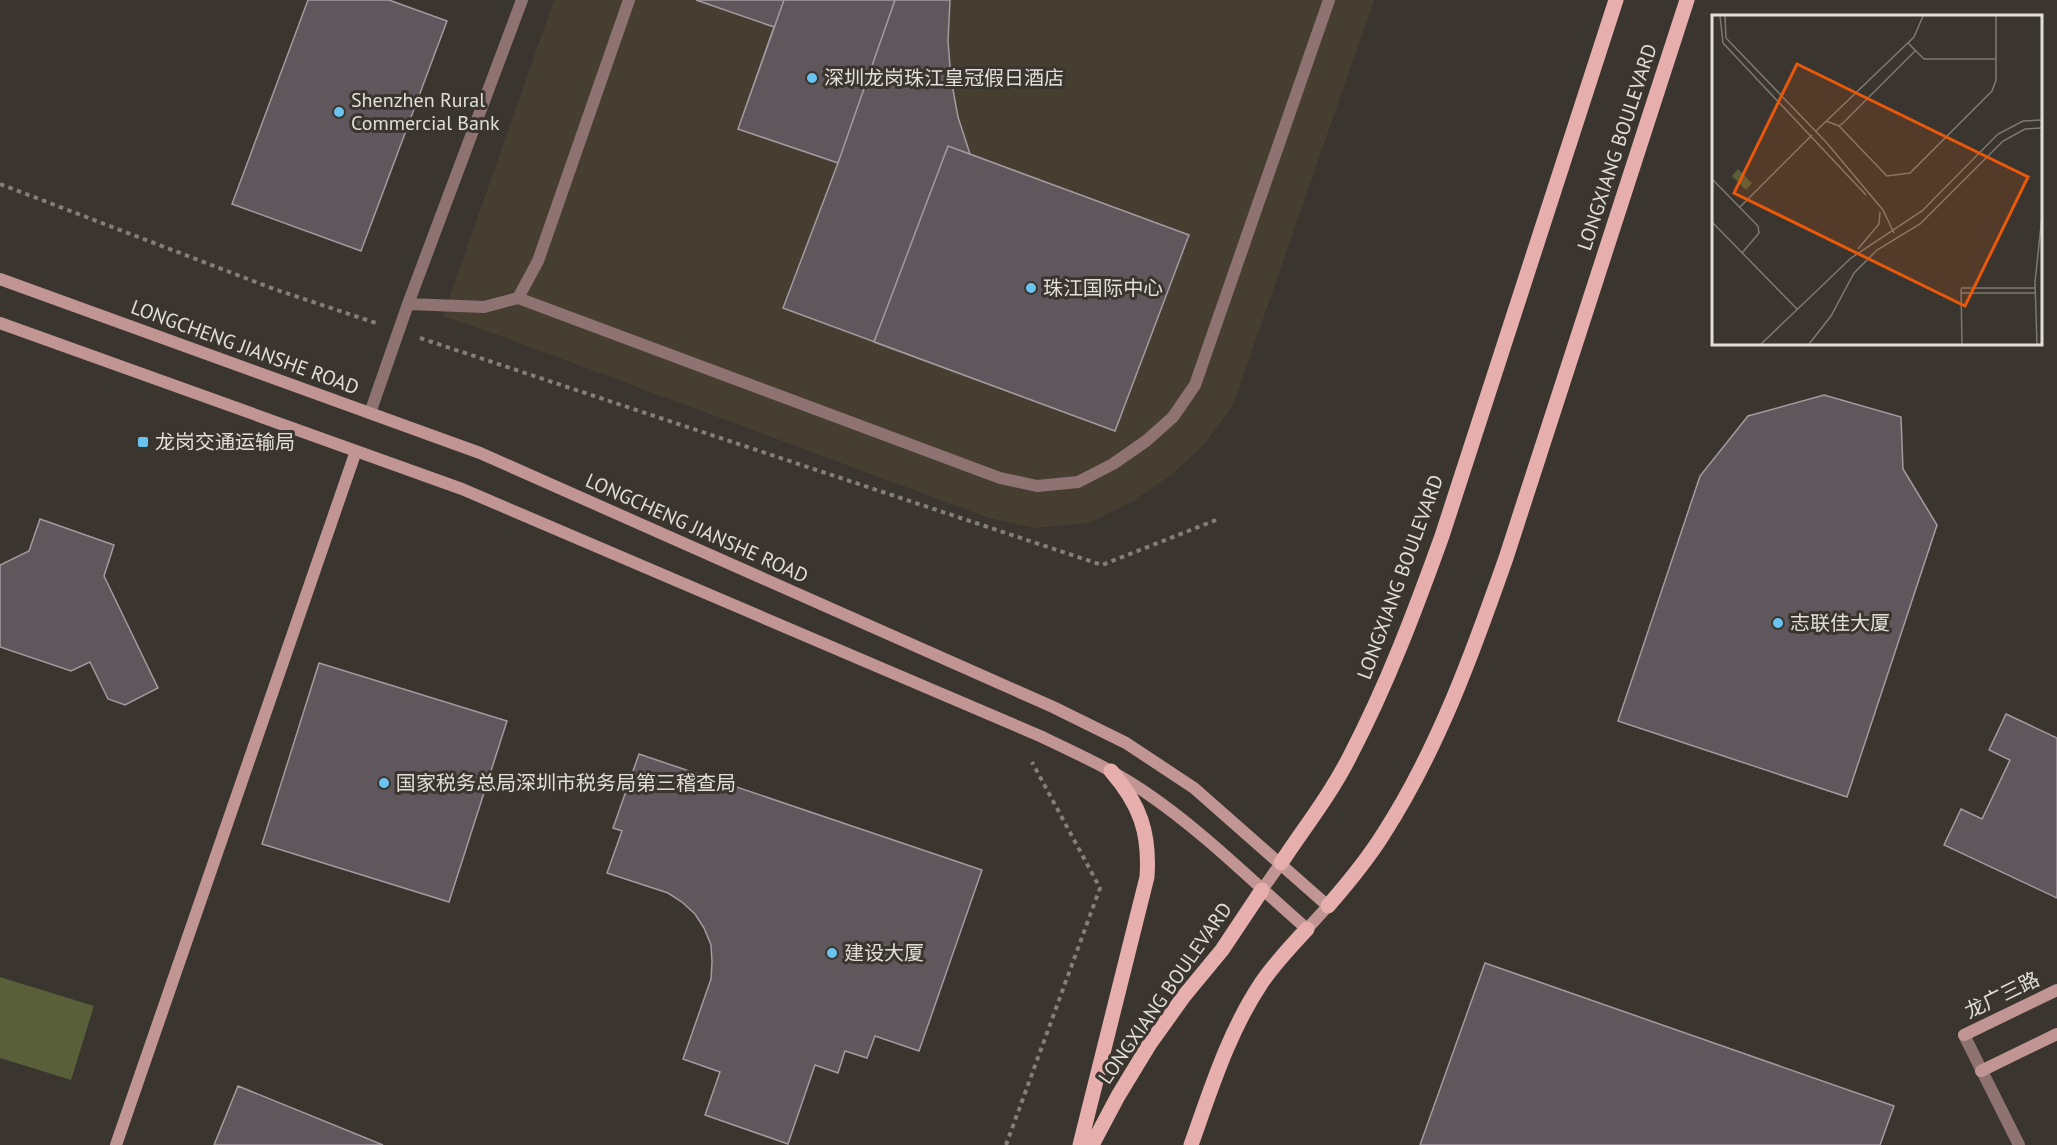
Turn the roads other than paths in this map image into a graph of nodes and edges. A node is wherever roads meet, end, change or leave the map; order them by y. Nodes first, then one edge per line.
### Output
1 (522, 0) edge
2 (628, 0) edge
3 (1329, 0) edge
4 (1616, 0) edge
5 (1687, 0) edge
6 (0, 279) edge
7 (518, 298) junction
8 (408, 304) junction
9 (0, 323) edge
10 (370, 413) junction
11 (356, 451) junction
12 (1111, 771) junction
13 (1281, 863) junction
14 (1262, 890) junction
15 (1328, 906) junction
16 (1307, 929) junction
17 (2057, 990) edge
18 (2057, 1034) edge
19 (1964, 1035) joint
20 (1981, 1071) junction
21 (116, 1145) edge
22 (1080, 1145) edge
23 (1092, 1145) edge
24 (1191, 1145) edge
25 (2019, 1145) edge

1 - 8 lane
2 - 7 lane
3 - 7 lane
4 - 13 main road, LONGXIANG BOULEVARD
5 - 15 main road, LONGXIANG BOULEVARD
6 - 10 main road, LONGCHENG JIANSHE ROAD
7 - 8 lane
8 - 10 lane
9 - 11 main road
10 - 13 main road, LONGCHENG JIANSHE ROAD
11 - 12 main road
11 - 21 main road
12 - 14 main road
12 - 22 main road
13 - 14 main road, LONGXIANG BOULEVARD
13 - 15 main road, LONGCHENG JIANSHE ROAD
14 - 16 main road
14 - 23 main road, LONGXIANG BOULEVARD
15 - 16 main road, LONGXIANG BOULEVARD
16 - 24 main road, LONGXIANG BOULEVARD
17 - 19 main road, 龙广三路
18 - 20 main road
19 - 20 lane
20 - 25 lane

